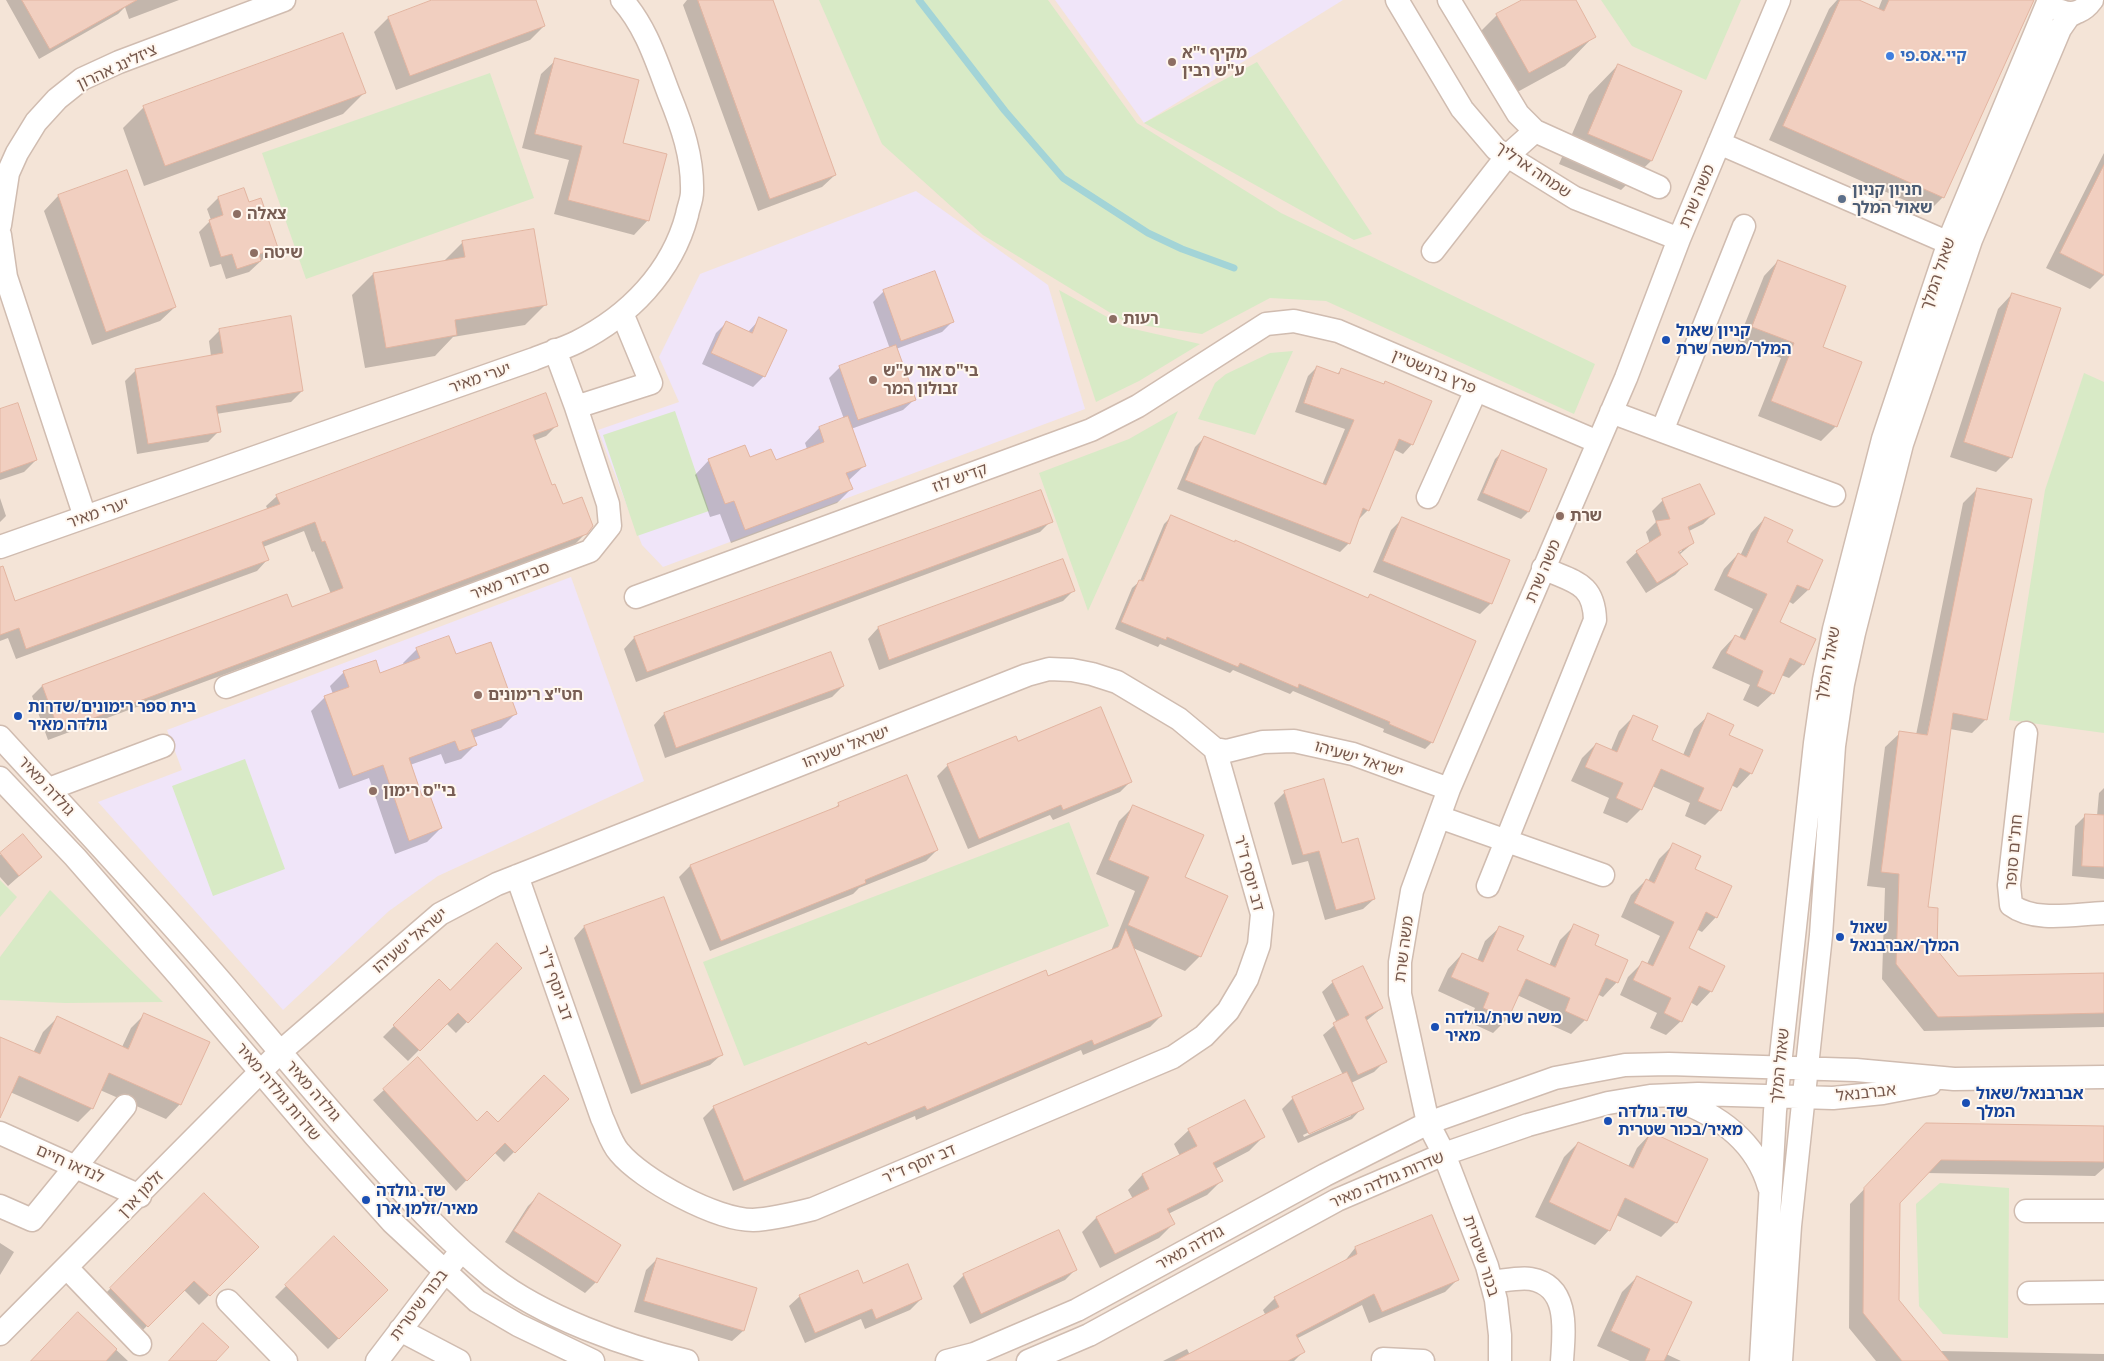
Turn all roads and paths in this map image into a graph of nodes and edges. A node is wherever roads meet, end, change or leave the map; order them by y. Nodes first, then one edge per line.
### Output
1 (284, 0) edge
2 (622, 0) edge
3 (1397, 0) edge
4 (1449, 0) edge
5 (1779, 0) edge
6 (2051, 0) edge
7 (2091, 6) edge
8 (1535, 131) junction
9 (1719, 144) junction
10 (1508, 156) junction
11 (1659, 187) dead end
12 (0, 225) edge
13 (1744, 226) dead end
14 (0, 235) edge
15 (1679, 239) junction
16 (1949, 243) junction
17 (1433, 251) dead end
18 (622, 313) junction
19 (1266, 324) joint
20 (555, 350) junction
21 (1476, 390) junction
22 (576, 407) junction
23 (1611, 412) junction
24 (1662, 431) junction
25 (1598, 442) junction
26 (1834, 494) dead end
27 (1428, 497) dead end
28 (85, 517) junction
29 (0, 547) edge
30 (1544, 568) junction
31 (636, 597) dead end
32 (226, 687) dead end
33 (2026, 733) dead end
34 (0, 737) edge
35 (163, 746) dead end
36 (1214, 750) junction
37 (0, 778) edge
38 (49, 789) junction
39 (1449, 789) junction
40 (1439, 817) junction
41 (1507, 841) junction
42 (1603, 875) dead end
43 (517, 876) junction
44 (1488, 886) dead end
45 (2104, 914) edge
46 (280, 1052) junction
47 (1780, 1066) junction
48 (1807, 1068) junction
49 (262, 1073) junction
50 (2104, 1077) edge
51 (1954, 1079) junction
52 (1664, 1096) junction
53 (1777, 1096) junction
54 (1804, 1098) junction
55 (125, 1106) dead end
56 (1428, 1123) junction
57 (0, 1133) edge
58 (1444, 1154) junction
59 (76, 1166) junction
60 (1770, 1191) junction
61 (140, 1196) junction
62 (0, 1206) edge
63 (2026, 1210) dead end
64 (2104, 1211) edge
65 (463, 1251) junction
66 (67, 1268) junction
67 (444, 1271) junction
68 (1491, 1282) junction
69 (2104, 1292) edge
70 (2029, 1293) dead end
71 (228, 1301) dead end
72 (400, 1330) junction
73 (0, 1334) edge
74 (140, 1344) dead end
75 (1383, 1359) dead end
76 (286, 1361) edge
77 (377, 1361) edge
78 (459, 1361) edge
79 (593, 1361) edge
80 (687, 1361) edge
81 (947, 1361) edge
82 (1028, 1361) edge
83 (1423, 1361) edge
84 (1500, 1361) edge
85 (1562, 1361) edge
86 (1761, 1361) edge
87 (1780, 1361) edge

1 - 12 street, ציזלינג אהרון
2 - 18 street, יערי מאיר
3 - 10 street, שמחה ארליך
4 - 8 street
5 - 9 street, משה שרת
6 - 7 street
6 - 16 street, שאול המלך
7 - 48 street, שאול המלך
8 - 10 street
8 - 11 street
9 - 15 street, משה שרת
9 - 16 street
10 - 15 street, שמחה ארליך
10 - 17 street
13 - 24 street
14 - 28 street
15 - 23 street, משה שרת
16 - 47 street, שאול המלך
18 - 20 street, יערי מאיר
18 - 22 street
19 - 21 street, פרץ ברנשטיין
19 - 31 street, קדיש לוז
20 - 22 street, סבידור מאיר
20 - 28 street, יערי מאיר
21 - 25 street, פרץ ברנשטיין
21 - 27 street
22 - 32 street, סבידור מאיר
23 - 24 street
23 - 25 street, משה שרת
24 - 26 street
25 - 30 street, משה שרת
28 - 29 street, יערי מאיר
30 - 39 street, משה שרת
30 - 41 street
33 - 45 street, חת"ם סופר
34 - 38 street, גולדה מאיר
35 - 38 street
36 - 39 street, ישראל ישעיהו
36 - 43 street, ישראל ישעיהו
36 - 43 street, דב יוסף ד"ר
37 - 49 street, שדרות גולדה מאיר
38 - 46 street, גולדה מאיר
39 - 40 street, משה שרת
40 - 41 street
40 - 56 street, משה שרת
41 - 42 street
41 - 44 street
43 - 46 street, ישראל ישעיהו
46 - 49 street, זלמן ארן
46 - 65 street, גולדה מאיר
47 - 48 street
47 - 53 street, שאול המלך
47 - 56 street
48 - 51 street, אברבנאל
48 - 54 street, שאול המלך
49 - 61 street, זלמן ארן
49 - 67 street, שדרות גולדה מאיר
50 - 51 street, אברבנאל
51 - 54 street, אברבנאל
52 - 53 street, שדרות גולדה מאיר
52 - 58 street, שדרות גולדה מאיר
52 - 60 street
53 - 54 street, אברבנאל
53 - 60 street, שאול המלך
54 - 87 street, שאול המלך
55 - 59 street
56 - 58 street, משה שרת
56 - 81 street, גולדה מאיר
57 - 59 street, לנדאו חיים
58 - 68 street, בכור שיטרית
58 - 82 street, שדרות גולדה מאיר
59 - 61 street, לנדאו חיים
59 - 62 street
60 - 86 street, שאול המלך
61 - 66 street, זלמן ארן
63 - 64 street
65 - 67 street, בכור שיטרית
65 - 80 street, גולדה מאיר
66 - 73 street, זלמן ארן
66 - 74 street
67 - 72 street, בכור שיטרית
67 - 79 street, שדרות גולדה מאיר
68 - 84 street, בכור שיטרית
68 - 85 street
69 - 70 street
71 - 76 street
72 - 77 street, בכור שיטרית
72 - 78 street
75 - 83 street

